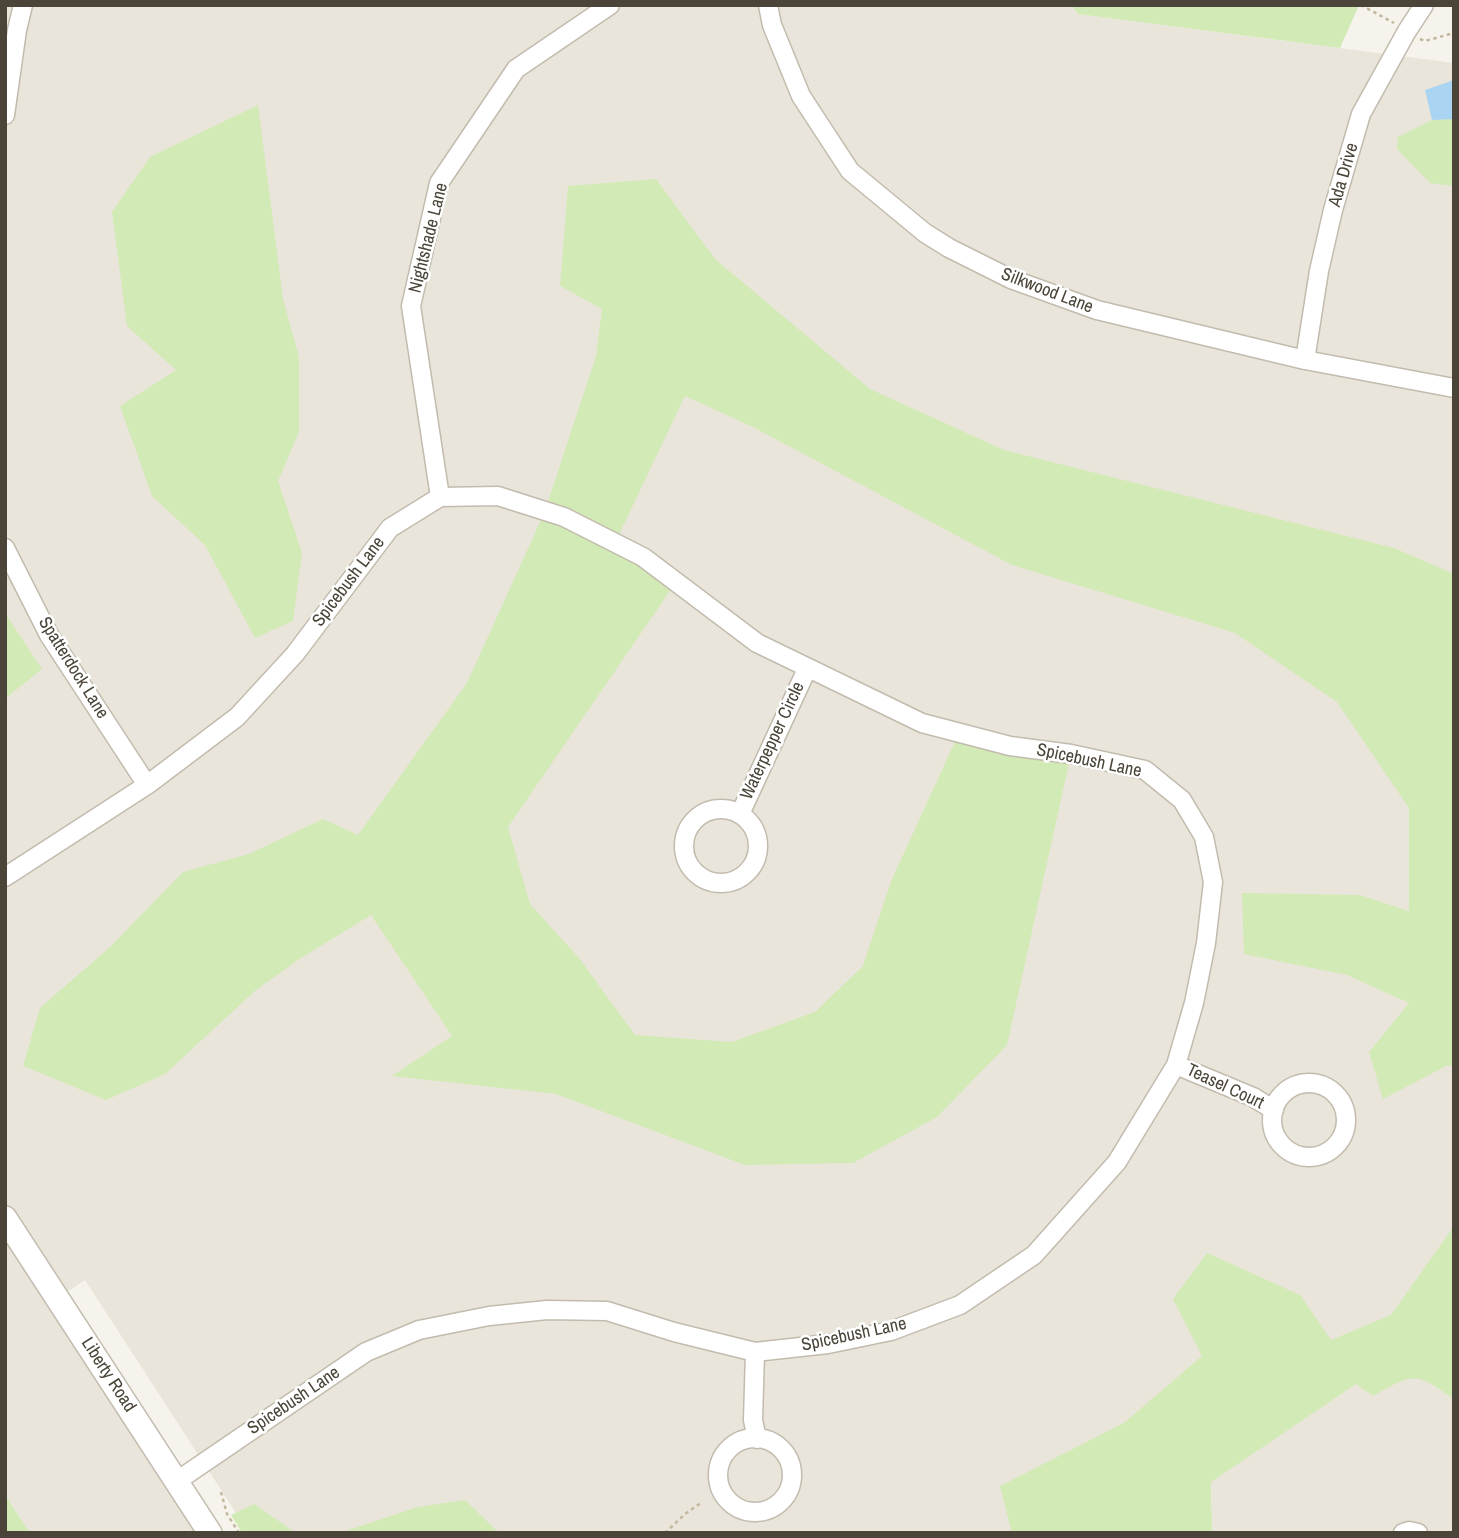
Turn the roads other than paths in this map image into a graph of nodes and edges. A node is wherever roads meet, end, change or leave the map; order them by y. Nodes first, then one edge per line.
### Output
1 (23, 5) edge
2 (610, 5) edge
3 (768, 5) edge
4 (1424, 5) edge
5 (5, 115) edge
6 (1305, 360) junction
7 (1454, 388) edge
8 (440, 497) junction
9 (5, 548) edge
10 (807, 669) junction
11 (147, 785) junction
12 (740, 814) junction
13 (5, 877) edge
14 (1176, 1065) junction
15 (1274, 1110) junction
16 (5, 1218) edge
17 (755, 1352) junction
18 (757, 1439) junction
19 (177, 1481) junction
20 (211, 1533) edge
21 (1403, 1533) edge
22 (1418, 1533) edge

1 - 5 street
2 - 8 street, Nightshade Lane
3 - 6 street, Silkwood Lane
4 - 6 street, Ada Drive
6 - 7 street, Silkwood Lane
8 - 10 street, Spicebush Lane
8 - 11 street, Spicebush Lane
9 - 11 street, Spatterdock Lane
10 - 12 street, Waterpepper Circle
10 - 14 street, Spicebush Lane
11 - 13 street, Spicebush Lane
12 - 12 street, Waterpepper Circle
14 - 15 street, Teasel Court
14 - 17 street, Spicebush Lane
15 - 15 street, Teasel Court
16 - 19 street, Liberty Road
17 - 18 street
17 - 19 street, Spicebush Lane
18 - 18 street
19 - 20 street, Liberty Road
21 - 22 street

